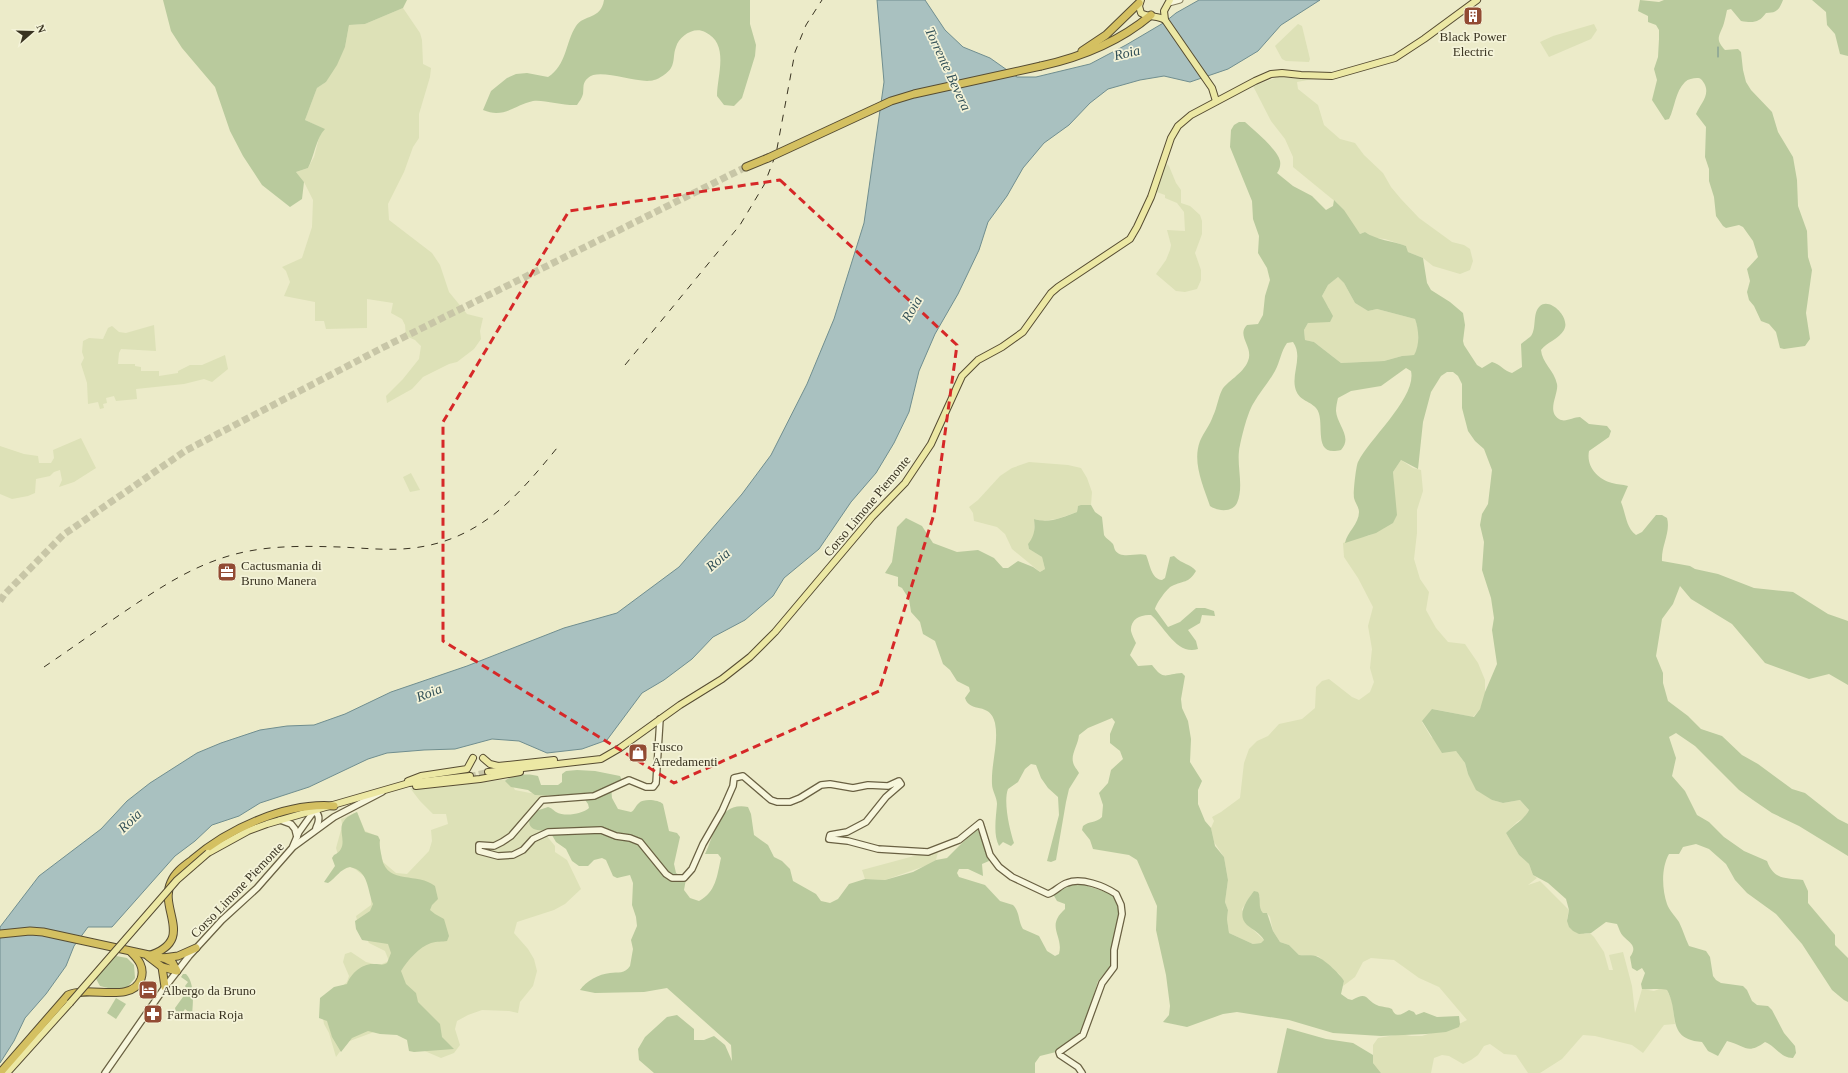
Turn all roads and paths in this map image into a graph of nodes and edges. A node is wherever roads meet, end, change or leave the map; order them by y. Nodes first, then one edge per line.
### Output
1 (1180, 0) edge
2 (1477, 0) edge
3 (1140, 1) edge
4 (1169, 3) edge
5 (1151, 15) junction
6 (1165, 20) junction
7 (1070, 58) junction
8 (1219, 99) junction
9 (746, 167) tunnel mouth
10 (660, 719) junction
11 (483, 758) dead end
12 (472, 761) dead end
13 (594, 761) junction
14 (488, 772) tunnel mouth
15 (470, 776) tunnel mouth
16 (396, 787) junction
17 (386, 790) junction
18 (334, 806) junction
19 (314, 811) junction
20 (280, 820) junction
21 (315, 829) junction
22 (297, 838) junction
23 (293, 846) junction
24 (0, 934) edge
25 (196, 948) junction
26 (128, 951) junction
27 (148, 956) junction
28 (164, 958) junction
29 (162, 967) junction
30 (177, 971) junction
31 (165, 987) junction
32 (0, 1073) edge
33 (8, 1073) edge
34 (105, 1073) edge
35 (1082, 1073) edge

1 - 4 street
2 - 8 main road, Corso Limone Piemonte
3 - 5 main road
3 - 7 highway
4 - 5 main road
4 - 6 main road
5 - 6 main road
5 - 7 highway
6 - 8 main road
7 - 9 highway, bridge
8 - 10 main road, Corso Limone Piemonte
10 - 13 main road, Corso Limone Piemonte
10 - 35 main road
11 - 13 main road
12 - 16 main road
13 - 14 main road, Corso Limone Piemonte
13 - 16 main road
15 - 16 main road, Corso Limone Piemonte
16 - 17 main road, Corso Limone Piemonte
17 - 18 main road, Corso Limone Piemonte
17 - 21 main road, Corso Limone Piemonte
18 - 19 main road, Corso Limone Piemonte
18 - 27 highway
19 - 20 main road
19 - 21 main road
19 - 22 main road, Corso Limone Piemonte
20 - 22 main road, Corso Limone Piemonte
20 - 33 main road, bridge
21 - 23 main road, Corso Limone Piemonte
22 - 23 main road, Corso Limone Piemonte
23 - 25 main road, Corso Limone Piemonte
24 - 26 highway
25 - 28 highway
25 - 30 main road, Corso Limone Piemonte
26 - 27 highway
26 - 32 highway
27 - 28 highway
27 - 29 highway
28 - 30 highway
29 - 30 highway
29 - 31 highway
30 - 31 main road
31 - 34 main road

